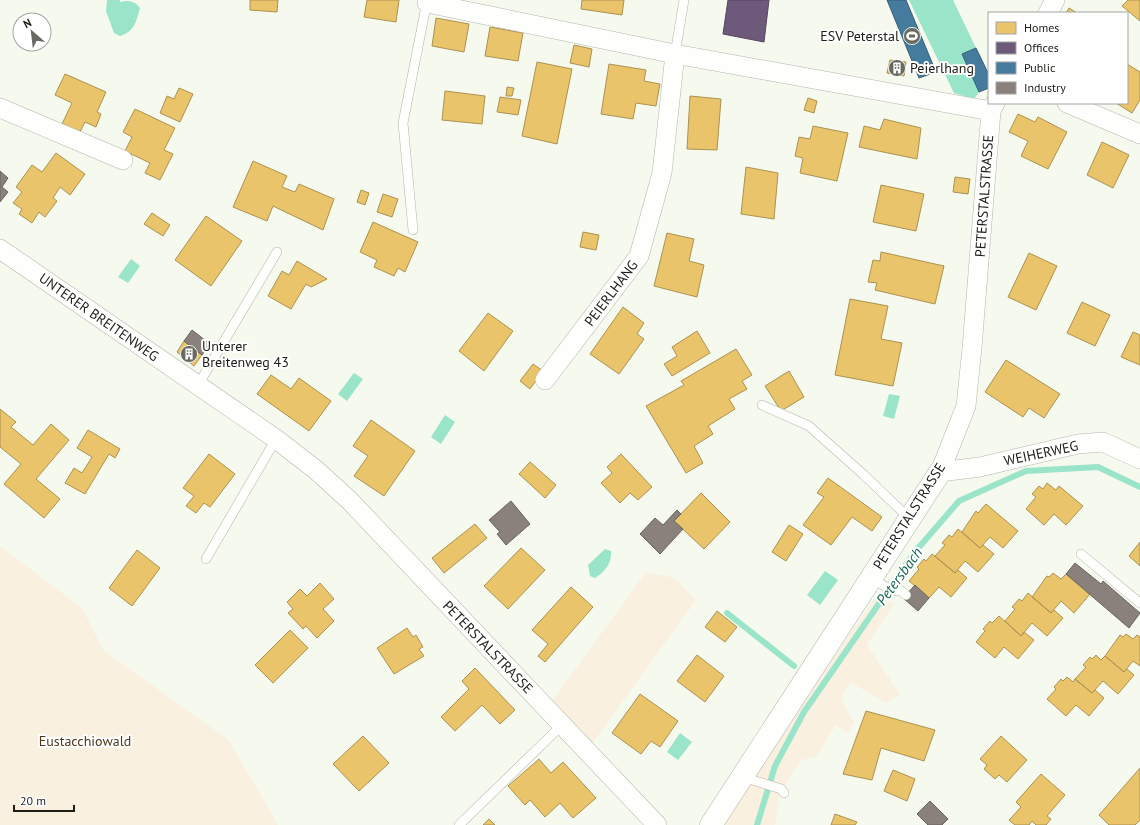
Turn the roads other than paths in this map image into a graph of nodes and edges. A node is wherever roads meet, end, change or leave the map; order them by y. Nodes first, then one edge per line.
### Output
1 (684, 0) edge
2 (1055, 0) edge
3 (427, 2) edge
4 (1049, 12) edge
5 (676, 54) junction
6 (1069, 104) edge
7 (993, 107) edge
8 (0, 108) edge
9 (1140, 134) edge
10 (123, 160) dead end
11 (413, 230) dead end
12 (0, 249) edge
13 (277, 252) dead end
14 (545, 380) dead end
15 (198, 385) junction
16 (762, 405) dead end
17 (276, 439) junction
18 (1140, 459) edge
19 (316, 470) joint
20 (940, 472) junction
21 (910, 519) junction
22 (1081, 554) dead end
23 (206, 559) dead end
24 (877, 581) junction
25 (906, 595) dead end
26 (1140, 603) edge
27 (562, 724) junction
28 (749, 779) junction
29 (784, 793) dead end
30 (459, 825) edge
31 (657, 825) edge
32 (711, 825) edge

1 - 5 lane, PEIERLHANG
2 - 4 street
3 - 5 street
3 - 11 lane
5 - 7 street
5 - 14 street, PEIERLHANG
6 - 9 street
7 - 20 street, PETERSTALSTRASSE
8 - 10 street
12 - 15 street, UNTERER BREITENWEG
13 - 15 lane
15 - 17 street, UNTERER BREITENWEG
16 - 21 lane
17 - 19 street, UNTERER BREITENWEG
17 - 23 lane
18 - 20 street, WEIHERWEG
19 - 27 street, PETERSTALSTRASSE
20 - 21 street, PETERSTALSTRASSE
21 - 24 street, PETERSTALSTRASSE
22 - 26 lane
24 - 25 lane
24 - 28 street, PETERSTALSTRASSE
27 - 30 lane
27 - 31 street, PETERSTALSTRASSE
28 - 29 lane
28 - 32 street, PETERSTALSTRASSE

